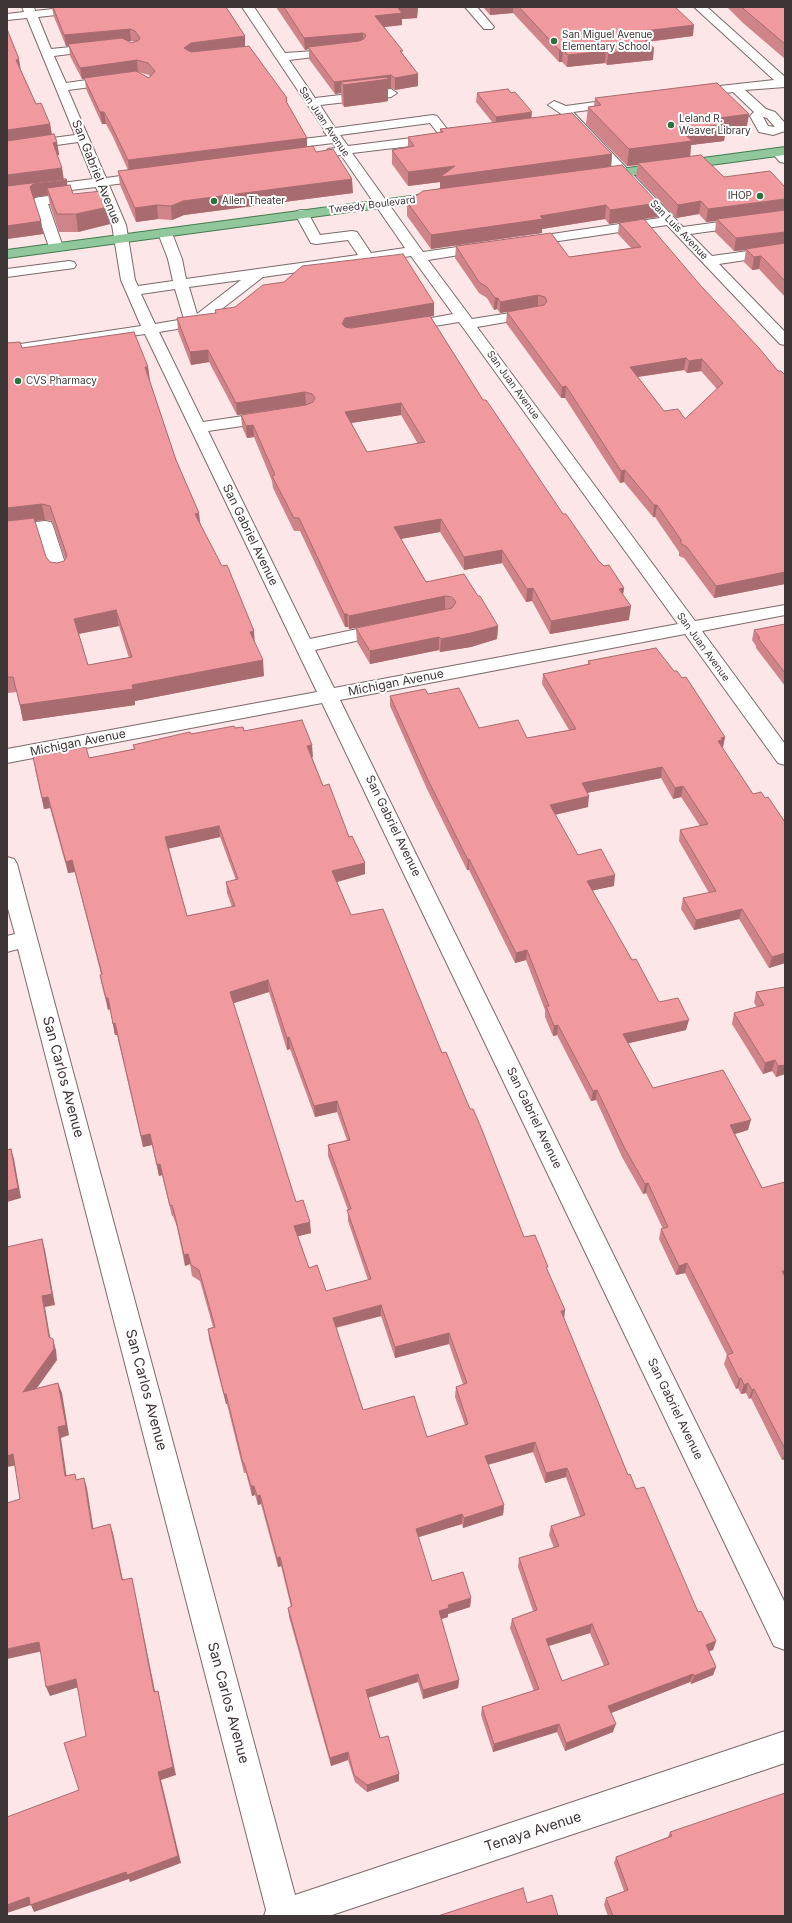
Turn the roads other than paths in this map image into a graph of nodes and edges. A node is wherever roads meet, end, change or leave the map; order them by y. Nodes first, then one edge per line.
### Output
1 (101, 7) edge
2 (248, 7) edge
3 (472, 7) edge
4 (700, 7) edge
5 (29, 11) edge
6 (7, 17) edge
7 (488, 26) dead end
8 (109, 44) edge
9 (352, 49) edge
10 (46, 51) junction
11 (262, 51) dead end
12 (277, 57) junction
13 (130, 78) edge
14 (784, 82) edge
15 (61, 87) junction
16 (736, 88) junction
17 (391, 93) edge
18 (685, 94) edge
19 (638, 100) edge
20 (311, 102) junction
21 (762, 112) dead end
22 (332, 136) junction
23 (463, 136) edge
24 (83, 138) junction
25 (448, 138) junction
26 (7, 148) edge
27 (261, 148) edge
28 (344, 151) junction
29 (323, 153) edge
30 (782, 154) edge
31 (622, 172) junction
32 (161, 174) edge
33 (584, 177) edge
34 (103, 187) junction
35 (7, 194) edge
36 (453, 195) edge
37 (380, 204) junction
38 (302, 214) junction
39 (785, 217) edge
40 (670, 221) junction
41 (680, 232) junction
42 (165, 233) junction
43 (120, 238) junction
44 (514, 243) edge
45 (499, 245) edge
46 (56, 247) junction
47 (785, 250) edge
48 (7, 254) edge
49 (418, 254) junction
50 (366, 258) junction
51 (709, 262) junction
52 (69, 265) dead end
53 (259, 272) junction
54 (7, 273) edge
55 (180, 283) junction
56 (133, 291) junction
57 (538, 312) edge
58 (466, 320) junction
59 (193, 322) junction
60 (150, 329) junction
61 (390, 329) edge
62 (785, 341) edge
63 (7, 350) edge
64 (283, 415) edge
65 (198, 428) junction
66 (7, 530) edge
67 (60, 572) edge
68 (785, 610) edge
69 (404, 626) edge
70 (690, 628) junction
71 (305, 646) junction
72 (329, 696) junction
73 (7, 756) edge
74 (785, 758) edge
75 (7, 864) edge
76 (17, 942) edge
77 (785, 1635) edge
78 (785, 1747) edge
79 (283, 1916) edge

1 - 5 street
2 - 12 street, San Juan Avenue
3 - 7 street
4 - 14 street
5 - 6 street
5 - 10 street, San Gabriel Avenue
8 - 10 street
9 - 12 street
10 - 15 street, San Gabriel Avenue
11 - 12 street
12 - 20 street, San Juan Avenue
13 - 15 street
14 - 16 street
15 - 24 street, San Gabriel Avenue
16 - 18 street
16 - 21 street
17 - 20 street
19 - 31 street, San Luis Avenue
20 - 22 street, San Juan Avenue
22 - 25 street
22 - 27 street
22 - 28 street, San Juan Avenue
23 - 25 street
24 - 26 street
24 - 34 street, San Gabriel Avenue
25 - 28 street
28 - 29 street
28 - 37 street, San Juan Avenue
30 - 31 main road
31 - 33 main road
31 - 40 street, San Luis Avenue
32 - 34 street
34 - 35 street
34 - 43 street, San Gabriel Avenue
34 - 46 street
36 - 37 main road, Tweedy Boulevard
37 - 38 main road, Tweedy Boulevard
37 - 49 street, San Juan Avenue
38 - 42 main road, Tweedy Boulevard
38 - 50 street
39 - 41 street
40 - 41 street, San Luis Avenue
40 - 44 street
41 - 51 street, San Luis Avenue
42 - 43 main road, Tweedy Boulevard
42 - 55 street
43 - 46 main road, Tweedy Boulevard
43 - 56 street, San Gabriel Avenue
45 - 49 street
46 - 48 main road, Tweedy Boulevard
47 - 51 street
49 - 50 street
49 - 58 street, San Juan Avenue
50 - 53 street
51 - 62 street, San Luis Avenue
52 - 54 street
53 - 55 street
53 - 59 street
55 - 56 street
55 - 59 street
56 - 60 street, San Gabriel Avenue
57 - 58 street
58 - 61 street
58 - 70 street, San Juan Avenue
59 - 60 street
60 - 63 street
60 - 65 street, San Gabriel Avenue
64 - 65 street
65 - 71 street, San Gabriel Avenue
66 - 67 street
68 - 70 street, Michigan Avenue
69 - 71 street
70 - 72 street, Michigan Avenue
70 - 74 street, San Juan Avenue
71 - 72 street, San Gabriel Avenue
72 - 73 street, Michigan Avenue
72 - 77 street, San Gabriel Avenue
75 - 76 street, San Carlos Avenue
76 - 79 street, San Carlos Avenue
78 - 79 street, Tenaya Avenue

